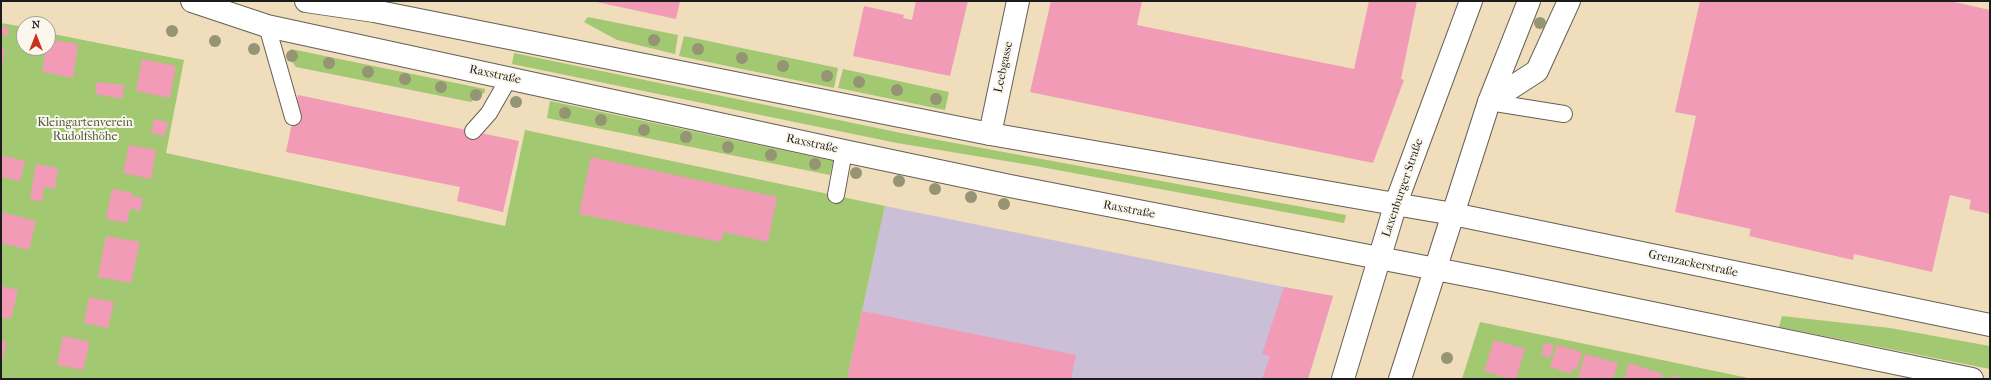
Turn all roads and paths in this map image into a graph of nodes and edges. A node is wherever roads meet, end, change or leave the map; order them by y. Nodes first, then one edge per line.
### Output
1 (192, 1) edge
2 (306, 1) edge
3 (1018, 1) edge
4 (1471, 1) edge
5 (1529, 1) edge
6 (1569, 1) edge
7 (335, 2) edge
8 (375, 6) edge
9 (266, 26) junction
10 (509, 78) junction
11 (1489, 102) junction
12 (1564, 114) dead end
13 (294, 117) dead end
14 (473, 131) dead end
15 (990, 134) junction
16 (844, 151) junction
17 (836, 195) dead end
18 (1396, 203) junction
19 (1453, 214) junction
20 (1379, 260) junction
21 (1436, 270) junction
22 (1990, 325) edge
23 (1343, 379) edge
24 (1400, 379) edge
25 (1972, 379) edge

1 - 9 main road, Raxstraße
2 - 7 main road
3 - 15 main road, Leebgasse
4 - 18 main road, Laxenburger Straße
5 - 11 main road
6 - 11 main road
7 - 8 main road
8 - 15 main road
9 - 10 main road, Raxstraße
9 - 13 lane
10 - 14 lane
10 - 16 main road, Raxstraße
11 - 12 lane
11 - 19 main road
15 - 18 main road
16 - 17 lane
16 - 20 main road, Raxstraße
18 - 19 main road, Grenzackerstraße
18 - 20 main road, Laxenburger Straße
19 - 21 main road
19 - 22 main road, Grenzackerstraße
20 - 21 main road, Raxstraße
20 - 23 main road, Laxenburger Straße
21 - 24 main road
21 - 25 main road

